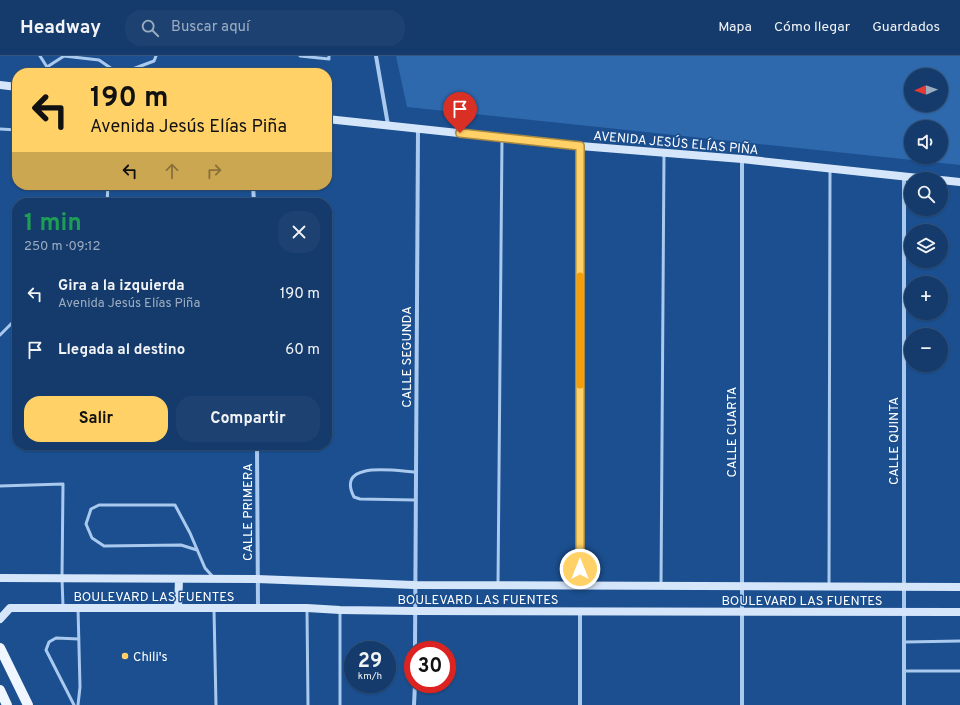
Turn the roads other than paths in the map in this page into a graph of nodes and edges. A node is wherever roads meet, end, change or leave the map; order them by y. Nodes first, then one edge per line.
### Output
1 (40, 56) edge
2 (156, 56) edge
3 (300, 56) edge
4 (329, 56) edge
5 (376, 56) edge
6 (47, 67) joint
7 (111, 68) edge
8 (134, 68) edge
9 (0, 85) edge
10 (12, 86) edge
11 (332, 119) edge
12 (388, 125) junction
13 (418, 128) junction
14 (0, 129) edge
15 (12, 130) edge
16 (502, 137) junction
17 (580, 146) junction
18 (664, 152) junction
19 (742, 159) junction
20 (830, 169) junction
21 (904, 176) joint
22 (948, 181) edge
23 (960, 182) edge
24 (12, 323) edge
25 (0, 335) edge
26 (257, 450) edge
27 (415, 472) junction
28 (0, 486) edge
29 (415, 500) junction
30 (197, 550) junction
31 (0, 578) edge
32 (62, 578) junction
33 (179, 579) junction
34 (215, 579) junction
35 (257, 579) junction
36 (498, 584) junction
37 (580, 584) junction
38 (414, 585) junction
39 (741, 585) junction
40 (661, 586) junction
41 (829, 586) junction
42 (903, 586) junction
43 (960, 587) edge
44 (63, 608) junction
45 (78, 608) junction
46 (178, 608) junction
47 (214, 608) junction
48 (258, 608) junction
49 (307, 608) junction
50 (340, 610) junction
51 (415, 611) junction
52 (580, 611) junction
53 (742, 612) junction
54 (904, 612) junction
55 (960, 612) edge
56 (0, 619) edge
57 (79, 639) junction
58 (415, 641) edge
59 (960, 641) edge
60 (905, 642) junction
61 (0, 648) edge
62 (904, 671) junction
63 (960, 671) edge
64 (0, 690) edge
65 (414, 693) edge
66 (7, 705) edge
67 (28, 705) edge
68 (74, 705) edge
69 (78, 705) edge
70 (216, 705) edge
71 (308, 705) edge
72 (340, 705) edge
73 (414, 705) edge
74 (580, 705) edge
75 (742, 705) edge
76 (904, 705) edge

1 - 6 lane
2 - 8 lane
3 - 4 lane
5 - 12 street
6 - 7 lane
9 - 10 street
11 - 12 street, AVENIDA JESÚS ELÍAS PIÑA
12 - 13 street, AVENIDA JESÚS ELÍAS PIÑA
13 - 16 street, AVENIDA JESÚS ELÍAS PIÑA
13 - 27 street, CALLE SEGUNDA
14 - 15 lane
16 - 17 street, AVENIDA JESÚS ELÍAS PIÑA
16 - 36 lane
17 - 18 street, AVENIDA JESÚS ELÍAS PIÑA
17 - 37 street
18 - 19 street, AVENIDA JESÚS ELÍAS PIÑA
18 - 40 lane
19 - 20 street, AVENIDA JESÚS ELÍAS PIÑA
19 - 39 street, CALLE CUARTA
20 - 21 street, AVENIDA JESÚS ELÍAS PIÑA
20 - 41 lane
21 - 42 street, CALLE QUINTA
22 - 23 street
24 - 25 lane
26 - 35 street, CALLE PRIMERA
27 - 29 street, CALLE SEGUNDA
27 - 29 lane
28 - 32 lane
29 - 38 street, CALLE SEGUNDA
30 - 30 lane
30 - 34 lane
31 - 32 street, BOULEVARD LAS FUENTES
32 - 33 street, BOULEVARD LAS FUENTES
32 - 44 lane
33 - 34 street, BOULEVARD LAS FUENTES
33 - 46 street
34 - 35 street, BOULEVARD LAS FUENTES
35 - 38 street, BOULEVARD LAS FUENTES
35 - 48 street, CALLE PRIMERA
36 - 37 street, BOULEVARD LAS FUENTES
36 - 38 street, BOULEVARD LAS FUENTES
37 - 40 street, BOULEVARD LAS FUENTES
38 - 51 street, CALLE SEGUNDA
39 - 40 street, BOULEVARD LAS FUENTES
39 - 41 street, BOULEVARD LAS FUENTES
39 - 53 street, CALLE CUARTA
41 - 42 street, BOULEVARD LAS FUENTES
42 - 43 street, BOULEVARD LAS FUENTES
42 - 54 street, CALLE QUINTA
44 - 45 street, BOULEVARD LAS FUENTES
44 - 56 street, BOULEVARD LAS FUENTES
45 - 46 street, BOULEVARD LAS FUENTES
45 - 57 lane
46 - 47 street, BOULEVARD LAS FUENTES
47 - 48 street, BOULEVARD LAS FUENTES
47 - 70 lane
48 - 49 street, BOULEVARD LAS FUENTES
49 - 50 street, BOULEVARD LAS FUENTES
49 - 71 lane
50 - 51 street, BOULEVARD LAS FUENTES
50 - 72 lane
51 - 52 street, BOULEVARD LAS FUENTES
51 - 58 street, CALLE SEGUNDA
52 - 53 street, BOULEVARD LAS FUENTES
52 - 74 street
53 - 54 street, BOULEVARD LAS FUENTES
53 - 75 street, CALLE CUARTA
54 - 55 street, BOULEVARD LAS FUENTES
54 - 60 street, CALLE QUINTA
57 - 68 lane
57 - 69 lane
59 - 60 lane
60 - 62 street, CALLE QUINTA
61 - 67 main road
62 - 63 lane
62 - 76 street, CALLE QUINTA
64 - 66 main road
65 - 73 street

